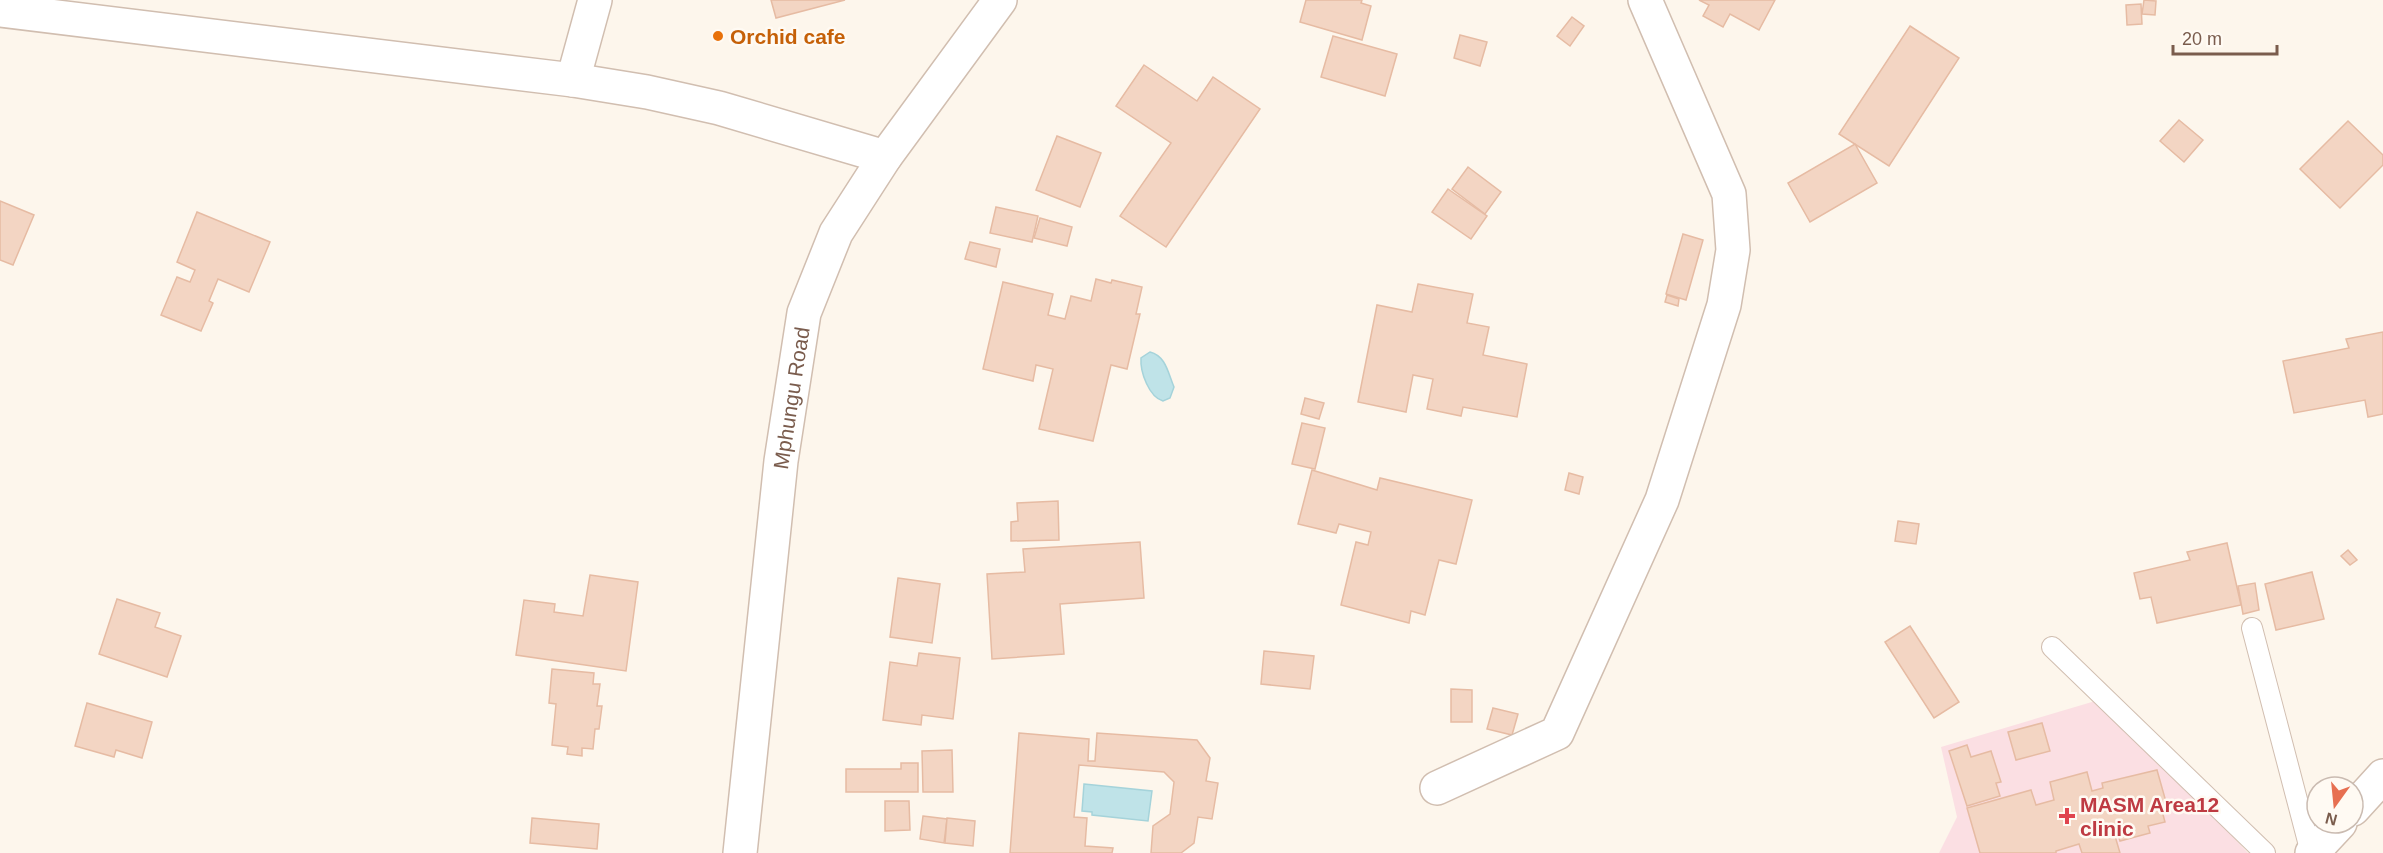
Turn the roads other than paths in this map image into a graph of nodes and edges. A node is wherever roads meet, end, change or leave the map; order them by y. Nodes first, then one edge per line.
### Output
1 (595, 0) edge
2 (1000, 0) edge
3 (1645, 0) edge
4 (0, 10) edge
5 (573, 80) junction
6 (885, 157) junction
7 (2252, 628) dead end
8 (2052, 647) dead end
9 (2383, 776) edge
10 (1437, 788) dead end
11 (2365, 795) edge
12 (2329, 835) edge
13 (740, 853) edge
14 (2265, 853) edge
15 (2312, 853) edge

1 - 5 street
2 - 6 street, Mphungu Road
3 - 10 street
4 - 5 street
5 - 6 street
6 - 13 street, Mphungu Road
7 - 15 lane
8 - 14 lane
9 - 11 street
12 - 15 street

